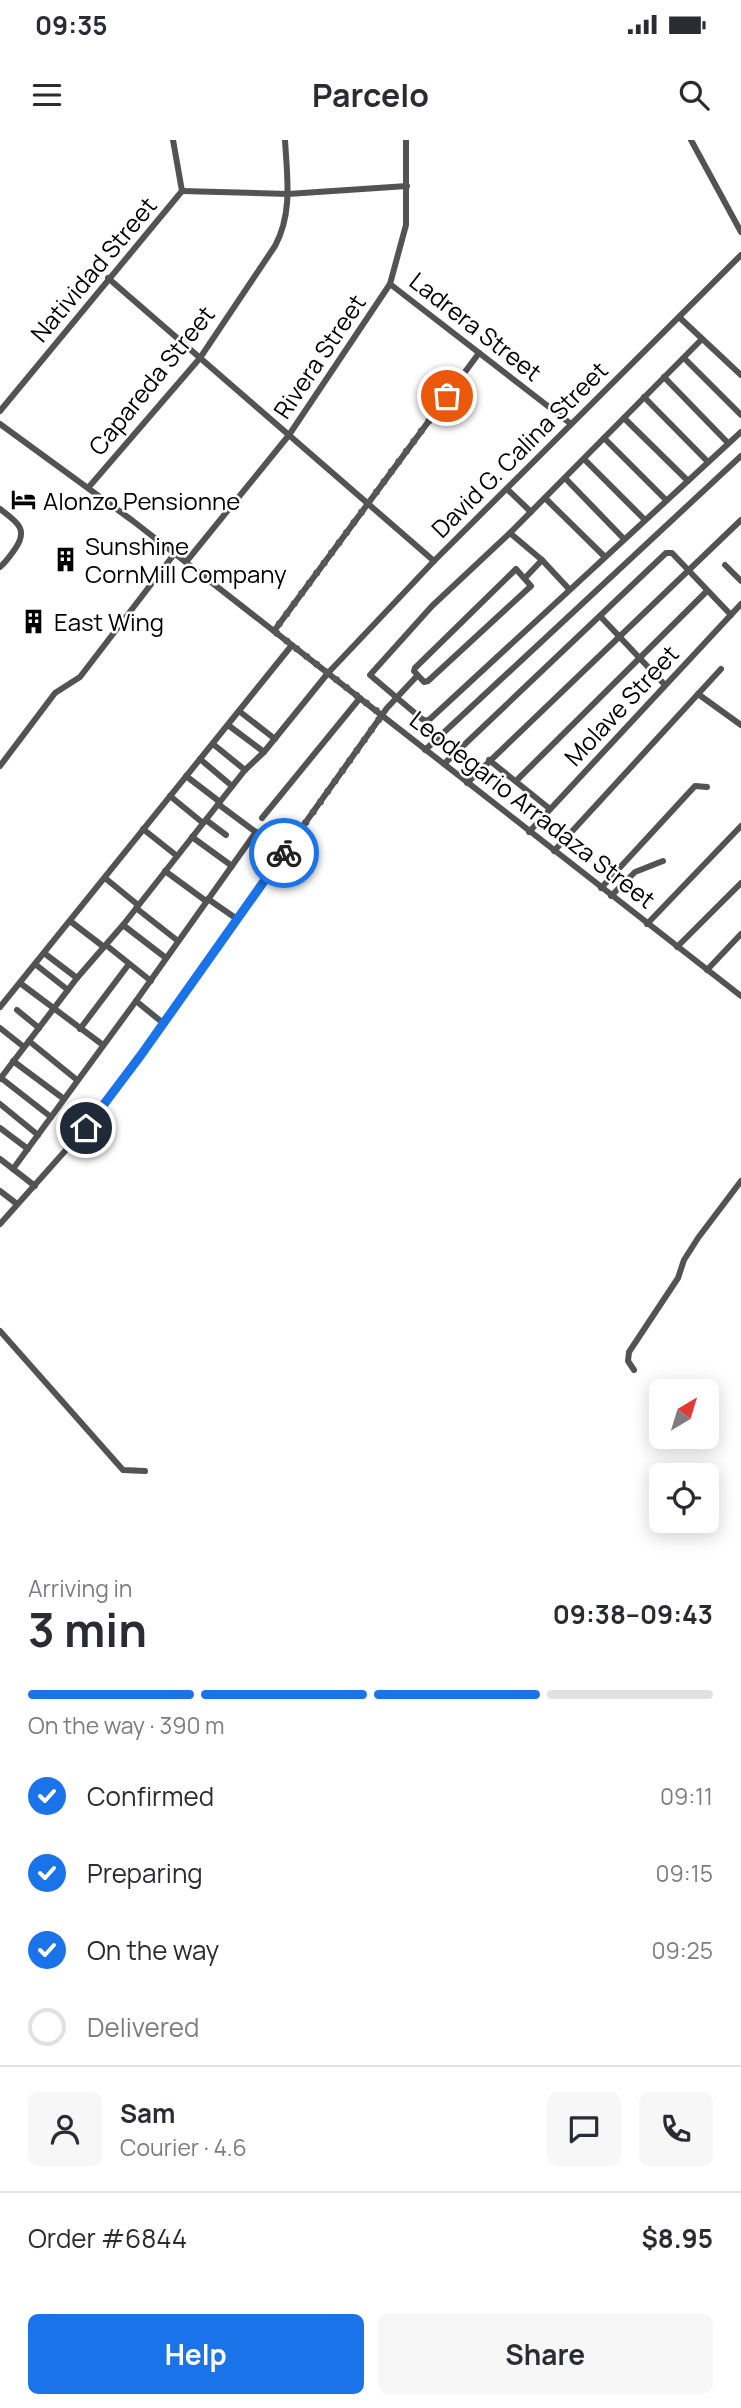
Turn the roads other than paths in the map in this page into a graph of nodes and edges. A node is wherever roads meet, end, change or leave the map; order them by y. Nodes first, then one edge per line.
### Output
1 (173, 140) edge
2 (285, 140) edge
3 (406, 140) edge
4 (691, 140) edge
5 (407, 186) junction
6 (182, 191) junction
7 (288, 194) junction
8 (741, 232) edge
9 (741, 255) edge
10 (108, 278) junction
11 (390, 284) junction
12 (679, 317) junction
13 (702, 339) junction
14 (479, 353) junction
15 (200, 358) junction
16 (684, 358) junction
17 (741, 375) edge
18 (664, 377) junction
19 (644, 397) junction
20 (0, 411) edge
21 (741, 415) edge
22 (624, 418) junction
23 (0, 424) edge
24 (571, 424) junction
25 (741, 432) edge
26 (289, 435) junction
27 (604, 438) junction
28 (728, 443) junction
29 (741, 456) edge
30 (584, 459) junction
31 (708, 462) junction
32 (565, 478) junction
33 (688, 481) junction
34 (88, 488) junction
35 (505, 490) junction
36 (545, 498) junction
37 (666, 500) junction
38 (368, 504) junction
39 (0, 509) edge
40 (529, 513) junction
41 (645, 520) junction
42 (741, 520) edge
43 (510, 533) junction
44 (624, 539) junction
45 (175, 554) junction
46 (604, 556) junction
47 (542, 560) junction
48 (434, 561) junction
49 (186, 562) junction
50 (725, 565) dead end
51 (0, 567) edge
52 (688, 570) junction
53 (525, 578) junction
54 (741, 581) edge
55 (569, 589) junction
56 (707, 591) junction
57 (741, 604) edge
58 (731, 615) junction
59 (600, 616) junction
60 (274, 631) junction
61 (619, 637) junction
62 (292, 645) junction
63 (640, 660) junction
64 (722, 668) dead end
65 (328, 673) junction
66 (416, 677) junction
67 (665, 685) junction
68 (698, 694) junction
69 (395, 697) junction
70 (360, 698) junction
71 (239, 711) junction
72 (382, 715) junction
73 (228, 725) junction
74 (741, 725) edge
75 (275, 739) junction
76 (212, 744) junction
77 (425, 750) junction
78 (264, 752) junction
79 (200, 759) junction
80 (489, 760) junction
81 (444, 764) junction
82 (0, 766) edge
83 (245, 770) junction
84 (186, 776) junction
85 (516, 781) junction
86 (467, 783) junction
87 (232, 786) junction
88 (707, 787) dead end
89 (170, 796) junction
90 (219, 803) junction
91 (550, 809) junction
92 (262, 818) dead end
93 (204, 821) junction
94 (741, 826) edge
95 (144, 829) junction
96 (256, 832) junction
97 (529, 832) junction
98 (226, 835) dead end
99 (192, 837) junction
100 (554, 851) junction
101 (284, 853) junction
102 (177, 856) junction
103 (663, 861) dead end
104 (232, 866) junction
105 (165, 871) junction
106 (105, 878) junction
107 (741, 883) edge
108 (601, 888) junction
109 (611, 896) junction
110 (207, 900) junction
111 (137, 907) junction
112 (237, 919) junction
113 (70, 921) junction
114 (647, 924) junction
115 (123, 925) junction
116 (741, 934) edge
117 (178, 941) junction
118 (105, 946) junction
119 (677, 947) junction
120 (44, 953) junction
121 (166, 958) junction
122 (35, 964) junction
123 (129, 964) junction
124 (707, 970) junction
125 (77, 978) junction
126 (150, 981) junction
127 (20, 982) junction
128 (68, 990) junction
129 (740, 993) edge
130 (136, 1001) junction
131 (0, 1007) edge
132 (53, 1009) junction
133 (17, 1010) dead end
134 (163, 1023) junction
135 (39, 1028) junction
136 (80, 1029) junction
137 (3, 1030) edge
138 (0, 1041) edge
139 (27, 1044) junction
140 (103, 1045) junction
141 (13, 1061) junction
142 (0, 1079) edge
143 (78, 1080) junction
144 (64, 1100) junction
145 (0, 1104) edge
146 (51, 1117) junction
147 (0, 1128) edge
148 (38, 1135) junction
149 (28, 1149) junction
150 (0, 1160) edge
151 (13, 1169) junction
152 (741, 1181) edge
153 (35, 1186) junction
154 (0, 1191) edge
155 (17, 1204) junction
156 (0, 1224) edge
157 (0, 1331) edge
158 (634, 1370) dead end
159 (145, 1471) dead end

1 - 6 street, Natividad Street
2 - 7 street, Capareda Street
3 - 5 street, Rivera Street
4 - 8 street
5 - 7 street
5 - 11 street, Rivera Street
6 - 7 street
6 - 10 street, Natividad Street
7 - 15 street, Capareda Street
9 - 12 street, David G. Calina Street
10 - 15 street
10 - 20 street, Natividad Street
11 - 14 street, Ladrera Street
11 - 26 street, Rivera Street
12 - 13 street
12 - 24 street, David G. Calina Street
13 - 16 street
13 - 17 street
14 - 24 street, Ladrera Street
14 - 38 street
15 - 26 street
15 - 34 street, Capareda Street
16 - 18 street
16 - 21 street
18 - 19 street
18 - 28 street
19 - 22 street
19 - 31 street
22 - 27 street
22 - 33 street
23 - 34 street, Leodegario Arradaza Street
24 - 35 street, David G. Calina Street
25 - 28 street
26 - 38 street
26 - 49 street, Rivera Street
27 - 30 street
27 - 37 street
28 - 31 street
29 - 77 street
30 - 32 street
30 - 41 street
31 - 33 street
32 - 36 street
32 - 44 street
33 - 37 street
34 - 45 street, Leodegario Arradaza Street
35 - 40 street
35 - 48 street, David G. Calina Street
36 - 40 street
36 - 46 street
37 - 41 street
38 - 48 street
38 - 60 street
39 - 51 street
40 - 43 street
41 - 44 street
42 - 52 street
43 - 47 street
43 - 69 street
44 - 46 street
45 - 49 street, Leodegario Arradaza Street
45 - 82 street
46 - 55 street
47 - 53 street
47 - 55 street
48 - 65 street, David G. Calina Street
49 - 60 street, Leodegario Arradaza Street
50 - 54 street
52 - 56 street
52 - 59 street
52 - 61 street
53 - 66 street
53 - 66 street
55 - 69 street
56 - 58 street
56 - 63 street
57 - 58 street, Molave Street
58 - 67 street, Molave Street
59 - 61 street
59 - 81 street
60 - 62 street, Leodegario Arradaza Street
61 - 63 street
61 - 80 street
62 - 65 street, Leodegario Arradaza Street
62 - 71 street
63 - 67 street
63 - 85 street
64 - 68 street
65 - 70 street, Leodegario Arradaza Street
65 - 75 street, David G. Calina Street
66 - 69 street
67 - 91 street, Molave Street
68 - 74 street
68 - 100 street
69 - 72 street
70 - 72 street, Leodegario Arradaza Street
70 - 92 street
71 - 73 street
71 - 75 street
72 - 77 street, Leodegario Arradaza Street
72 - 101 street
73 - 76 street
73 - 78 street
75 - 78 street, David G. Calina Street
76 - 79 street
76 - 83 street
77 - 81 street, Leodegario Arradaza Street
78 - 83 street, David G. Calina Street
79 - 84 street
79 - 87 street
80 - 85 street
80 - 86 street
81 - 86 street, Leodegario Arradaza Street
83 - 87 street, David G. Calina Street
84 - 89 street
84 - 90 street
85 - 91 street
86 - 97 street, Leodegario Arradaza Street
87 - 90 street, David G. Calina Street
88 - 108 street
89 - 93 street
89 - 95 street
90 - 93 street, David G. Calina Street
90 - 96 street
91 - 97 street, Molave Street
93 - 98 street
93 - 99 street, David G. Calina Street
94 - 114 street
95 - 102 street
95 - 106 street
96 - 101 street
96 - 104 street
97 - 100 street, Leodegario Arradaza Street
99 - 102 street, David G. Calina Street
99 - 104 street
100 - 108 street, Leodegario Arradaza Street
101 - 112 street
102 - 105 street, David G. Calina Street
103 - 109 street
104 - 110 street
105 - 110 street
105 - 111 street, David G. Calina Street
106 - 111 street
106 - 113 street
107 - 119 street
108 - 109 street, Leodegario Arradaza Street
109 - 114 street, Leodegario Arradaza Street
110 - 112 street
110 - 117 street
111 - 115 street, David G. Calina Street
111 - 117 street
112 - 134 street
113 - 118 street
113 - 120 street
114 - 119 street, Leodegario Arradaza Street
115 - 118 street, David G. Calina Street
115 - 121 street
116 - 124 street
117 - 121 street
118 - 123 street
118 - 125 street, David G. Calina Street
119 - 124 street, Leodegario Arradaza Street
120 - 122 street
120 - 125 street
121 - 126 street
122 - 127 street
122 - 128 street
123 - 126 street
123 - 136 street
124 - 129 street, Leodegario Arradaza Street
125 - 128 street, David G. Calina Street
126 - 130 street
127 - 131 street
127 - 132 street
128 - 132 street, David G. Calina Street
130 - 134 street
130 - 140 street
132 - 135 street, David G. Calina Street
132 - 136 street
133 - 135 street
134 - 153 street
135 - 139 street, David G. Calina Street
136 - 140 street
137 - 138 street
137 - 139 street
139 - 141 street, David G. Calina Street
139 - 143 street
140 - 143 street
141 - 142 street, David G. Calina Street
141 - 144 street
142 - 146 street
143 - 144 street
144 - 146 street
145 - 148 street
146 - 148 street
147 - 149 street
148 - 149 street
149 - 151 street
150 - 151 street
151 - 153 street
152 - 158 street
153 - 155 street
154 - 155 street
155 - 156 street
157 - 159 street

